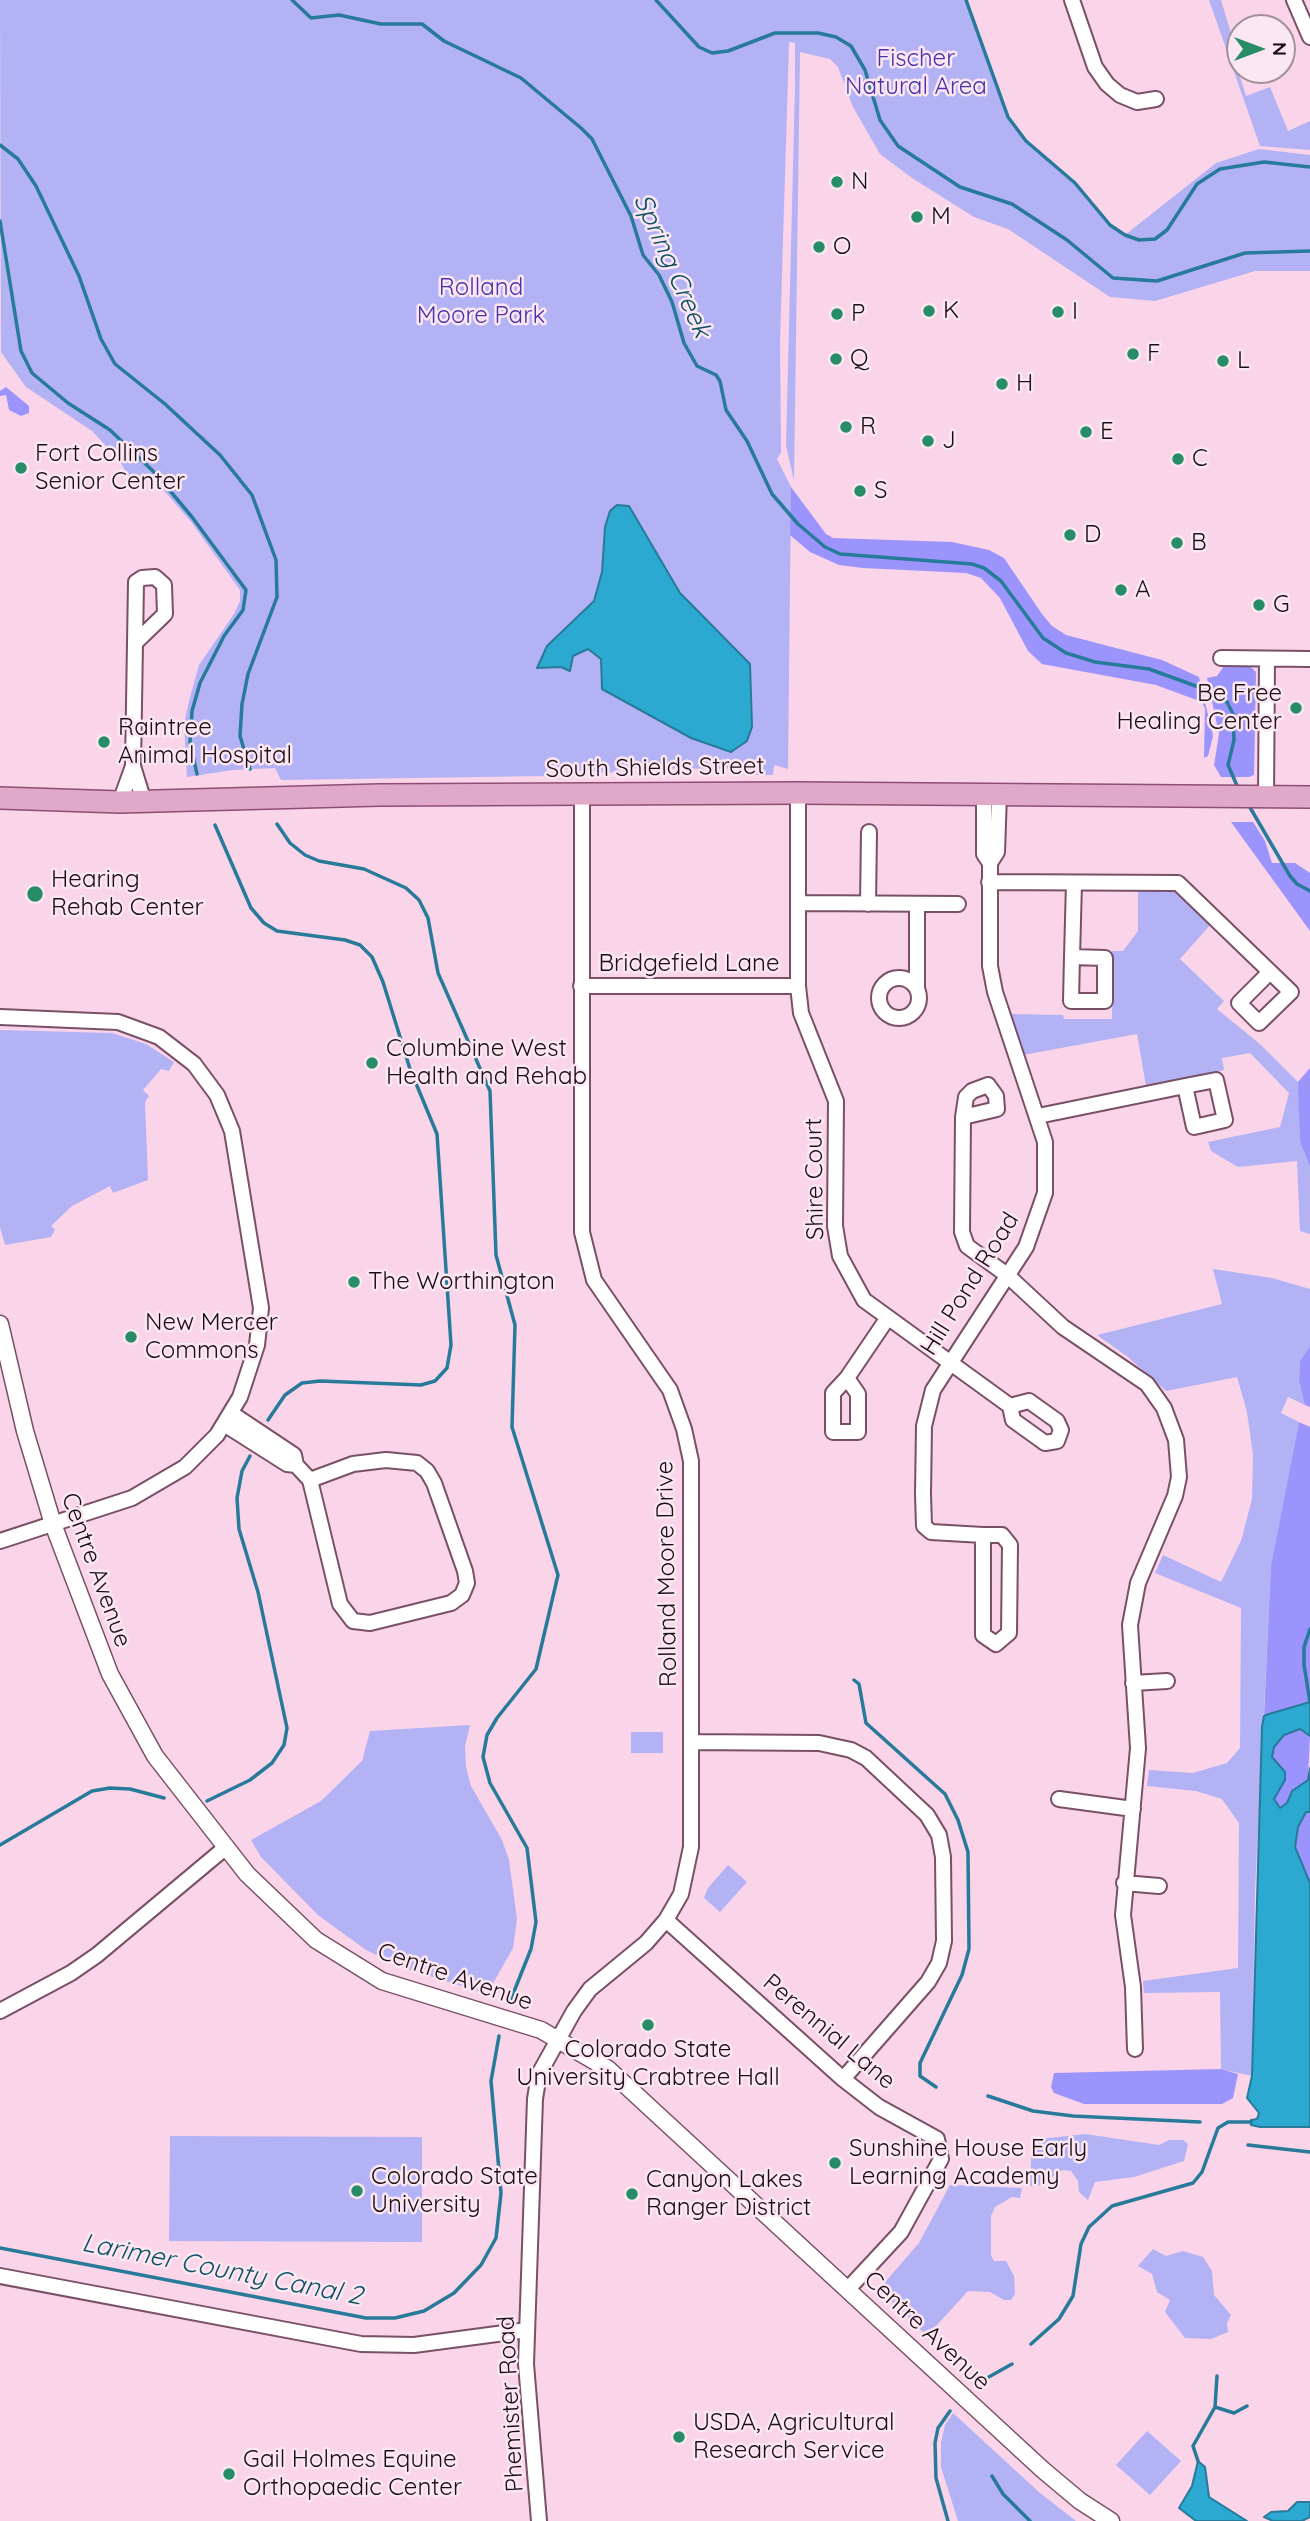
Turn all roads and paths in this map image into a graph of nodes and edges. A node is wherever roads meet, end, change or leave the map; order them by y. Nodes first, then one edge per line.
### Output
1 (1072, 0) edge
2 (1294, 0) edge
3 (1310, 37) edge
4 (1156, 99) dead end
5 (135, 643) dead end
6 (1221, 658) dead end
7 (1267, 659) junction
8 (1310, 659) edge
9 (133, 766) junction
10 (798, 793) junction
11 (582, 795) junction
12 (992, 795) junction
13 (0, 797) edge
14 (1260, 797) junction
15 (1310, 797) edge
16 (120, 802) junction
17 (144, 802) junction
18 (869, 832) dead end
19 (989, 882) junction
20 (1074, 883) junction
21 (798, 903) junction
22 (868, 904) junction
23 (958, 904) dead end
24 (917, 905) junction
25 (1072, 957) dead end
26 (1270, 972) dead end
27 (581, 986) junction
28 (798, 986) junction
29 (917, 989) dead end
30 (0, 1017) edge
31 (1185, 1086) dead end
32 (1038, 1116) junction
33 (963, 1117) dead end
34 (1007, 1275) junction
35 (887, 1319) junction
36 (0, 1324) edge
37 (948, 1362) junction
38 (847, 1378) dead end
39 (1010, 1406) dead end
40 (228, 1418) junction
41 (310, 1480) junction
42 (53, 1524) junction
43 (983, 1535) junction
44 (0, 1541) edge
45 (1167, 1681) dead end
46 (1133, 1683) junction
47 (692, 1742) junction
48 (1059, 1799) dead end
49 (1133, 1809) junction
50 (225, 1848) junction
51 (1124, 1883) junction
52 (1159, 1886) dead end
53 (666, 1920) junction
54 (0, 2011) edge
55 (558, 2038) junction
56 (1135, 2049) dead end
57 (843, 2079) junction
58 (0, 2276) edge
59 (848, 2289) junction
60 (527, 2330) junction
61 (539, 2521) edge
62 (1111, 2521) edge

1 - 4 street
2 - 3 street
5 - 9 street
6 - 7 street
7 - 8 street
7 - 14 street
9 - 16 street
9 - 17 street
10 - 11 main road, South Shields Street
10 - 12 main road, South Shields Street
10 - 21 street, Shire Court
11 - 17 main road, South Shields Street
11 - 27 street, Rolland Moore Drive
12 - 14 main road, South Shields Street
12 - 19 street, Hill Pond Road
13 - 16 main road, South Shields Street
14 - 15 main road, South Shields Street
16 - 17 main road, South Shields Street
18 - 22 street
19 - 20 street
19 - 32 street, Hill Pond Road
20 - 25 street
20 - 26 street
21 - 22 street
21 - 28 street, Shire Court
22 - 24 street
23 - 24 street
24 - 29 street
27 - 28 street, Bridgefield Lane
27 - 47 street, Rolland Moore Drive
28 - 35 street, Shire Court
30 - 40 street
31 - 32 street
32 - 34 street, Hill Pond Road
33 - 34 street
34 - 37 street, Hill Pond Road
34 - 46 street
35 - 37 street, Shire Court
35 - 38 street
36 - 42 street, Centre Avenue
37 - 39 street, Shire Court
37 - 43 street, Hill Pond Road
40 - 41 street
40 - 42 street
41 - 41 street
42 - 44 street
42 - 50 street, Centre Avenue
43 - 43 street
45 - 46 street
46 - 49 street
47 - 53 street, Rolland Moore Drive
47 - 57 street
48 - 49 street
49 - 51 street
50 - 54 street
50 - 55 street, Centre Avenue
51 - 52 street
51 - 56 street
53 - 55 street, Rolland Moore Drive
53 - 57 street, Perennial Lane
55 - 59 street, Centre Avenue
55 - 60 street, Phemister Road
57 - 59 street, Perennial Lane
58 - 60 street
59 - 62 street, Centre Avenue
60 - 61 street, Phemister Road

